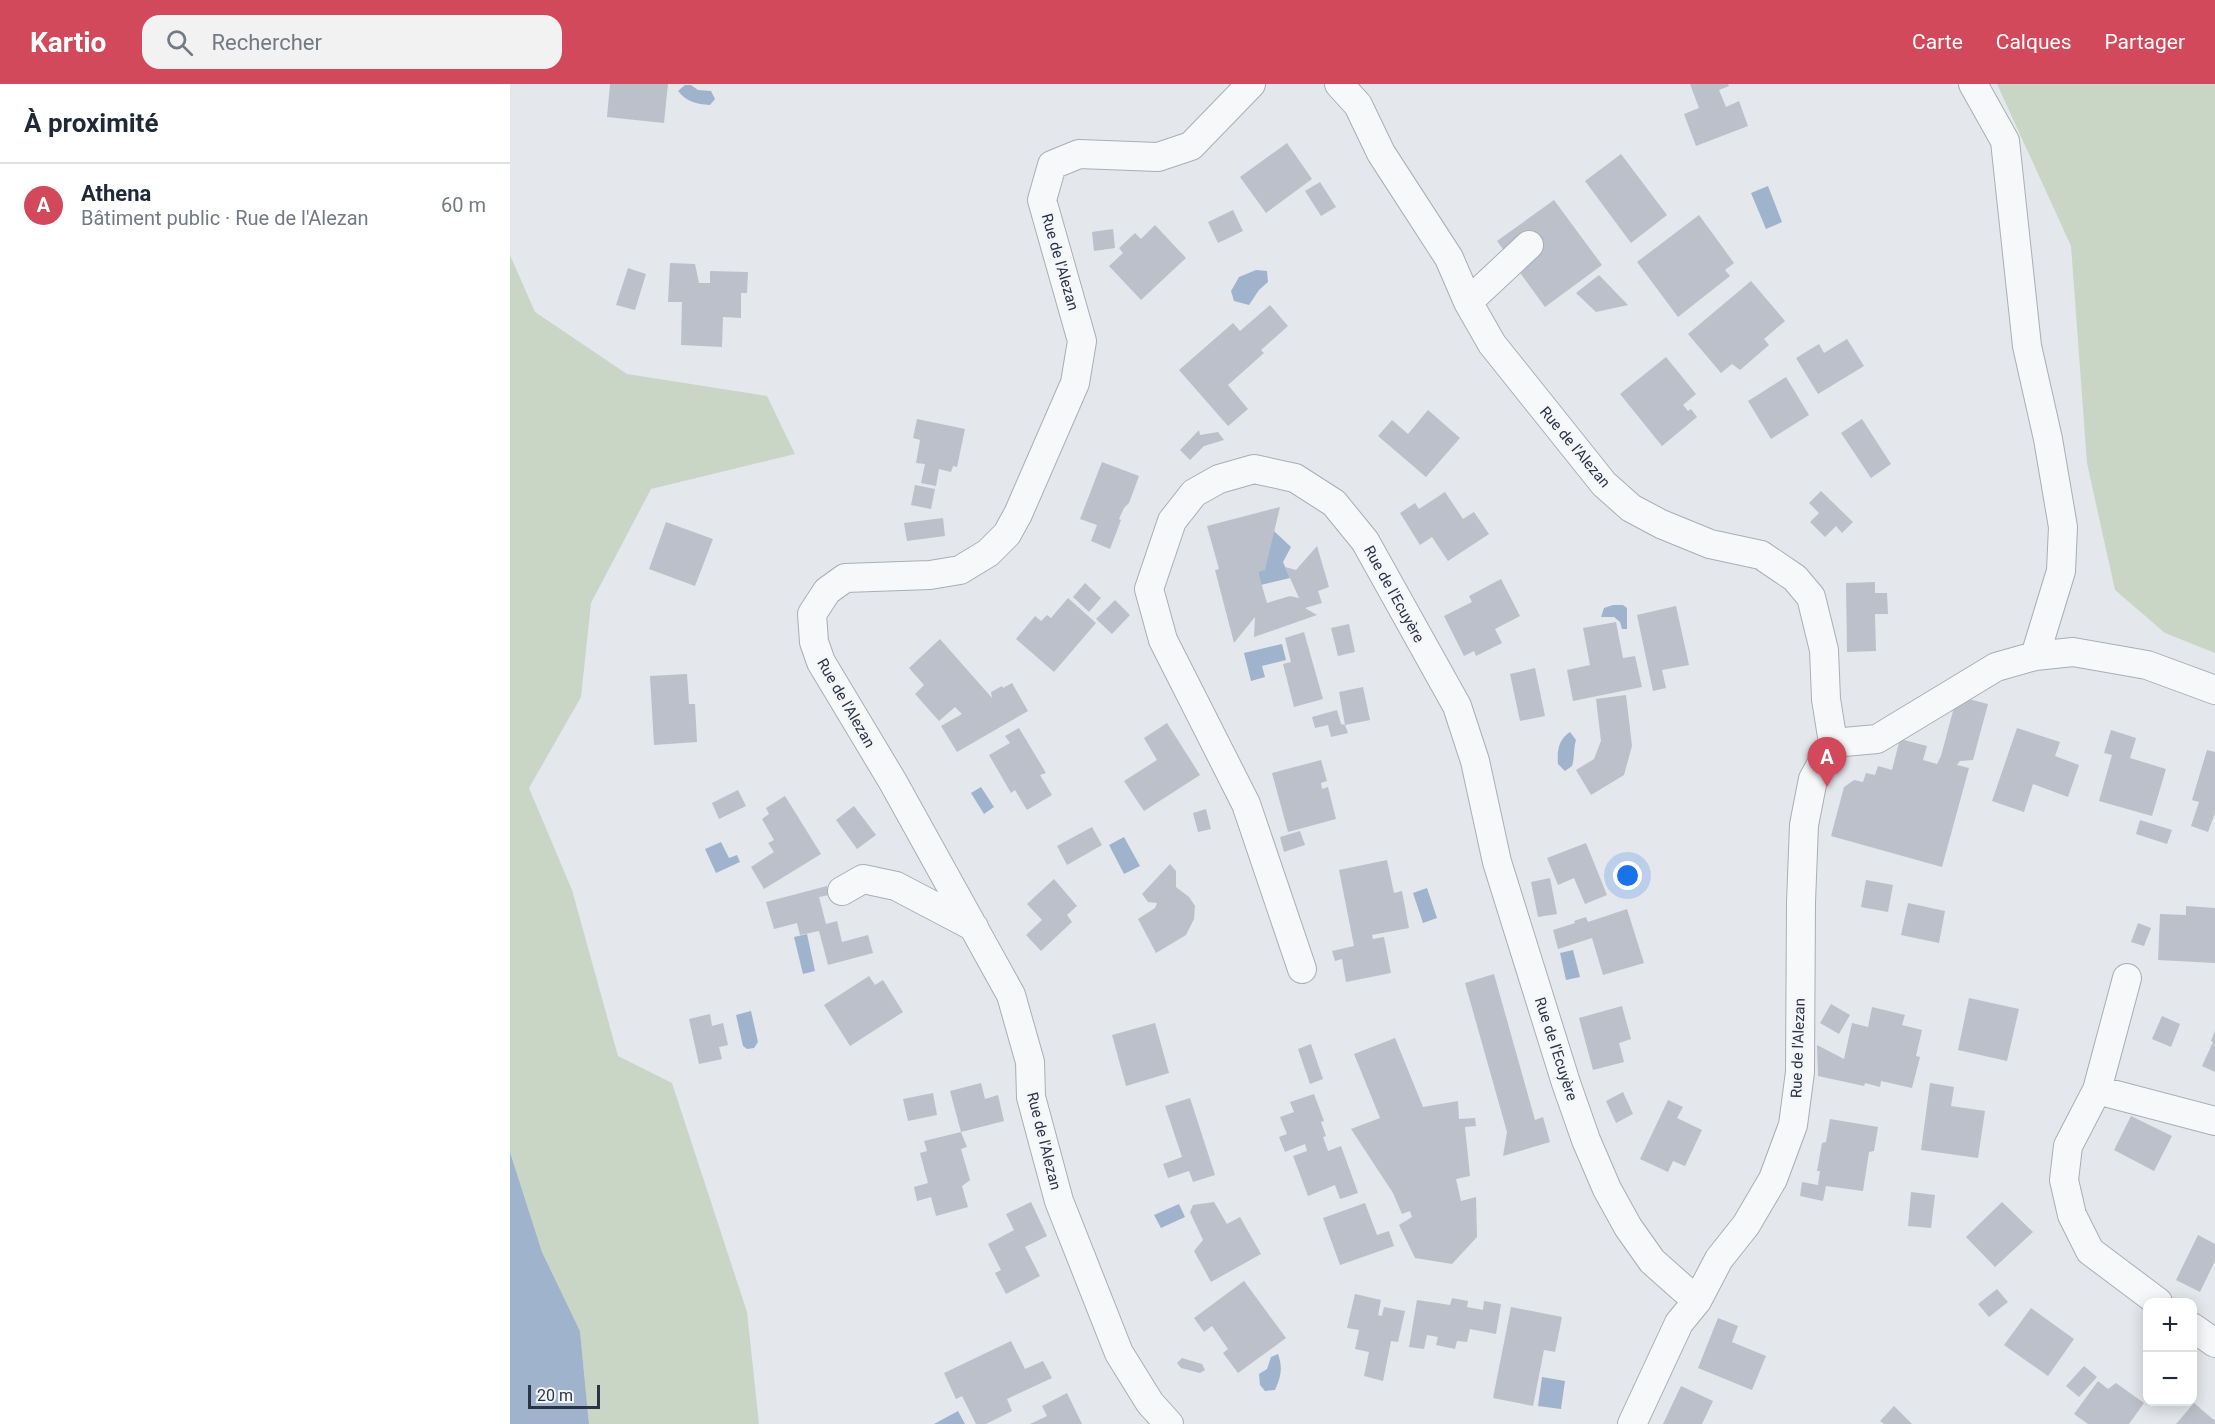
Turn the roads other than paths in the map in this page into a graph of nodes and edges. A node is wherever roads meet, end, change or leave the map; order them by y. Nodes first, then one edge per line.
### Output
1 (1251, 84) edge
2 (1339, 84) edge
3 (1973, 84) edge
4 (1529, 245) dead end
5 (1468, 302) junction
6 (2035, 656) junction
7 (2215, 690) edge
8 (1833, 743) junction
9 (842, 891) dead end
10 (974, 927) junction
11 (1302, 969) dead end
12 (2127, 978) dead end
13 (2097, 1090) junction
14 (2215, 1121) edge
15 (2153, 1298) edge
16 (1697, 1302) junction
17 (2197, 1330) edge
18 (2215, 1342) edge
19 (1169, 1424) edge
20 (1632, 1424) edge

1 - 10 street, Rue de l'Alezan
2 - 5 street, Rue de l'Alezan
3 - 6 street
4 - 5 street
5 - 8 street, Rue de l'Alezan
6 - 7 street
6 - 8 street
8 - 16 street, Rue de l'Alezan
9 - 10 street
10 - 19 street, Rue de l'Alezan
11 - 16 street, Rue de l'Ecuyère
12 - 13 street
13 - 14 street
13 - 15 street
16 - 20 street, Rue de l'Alezan
17 - 18 street

